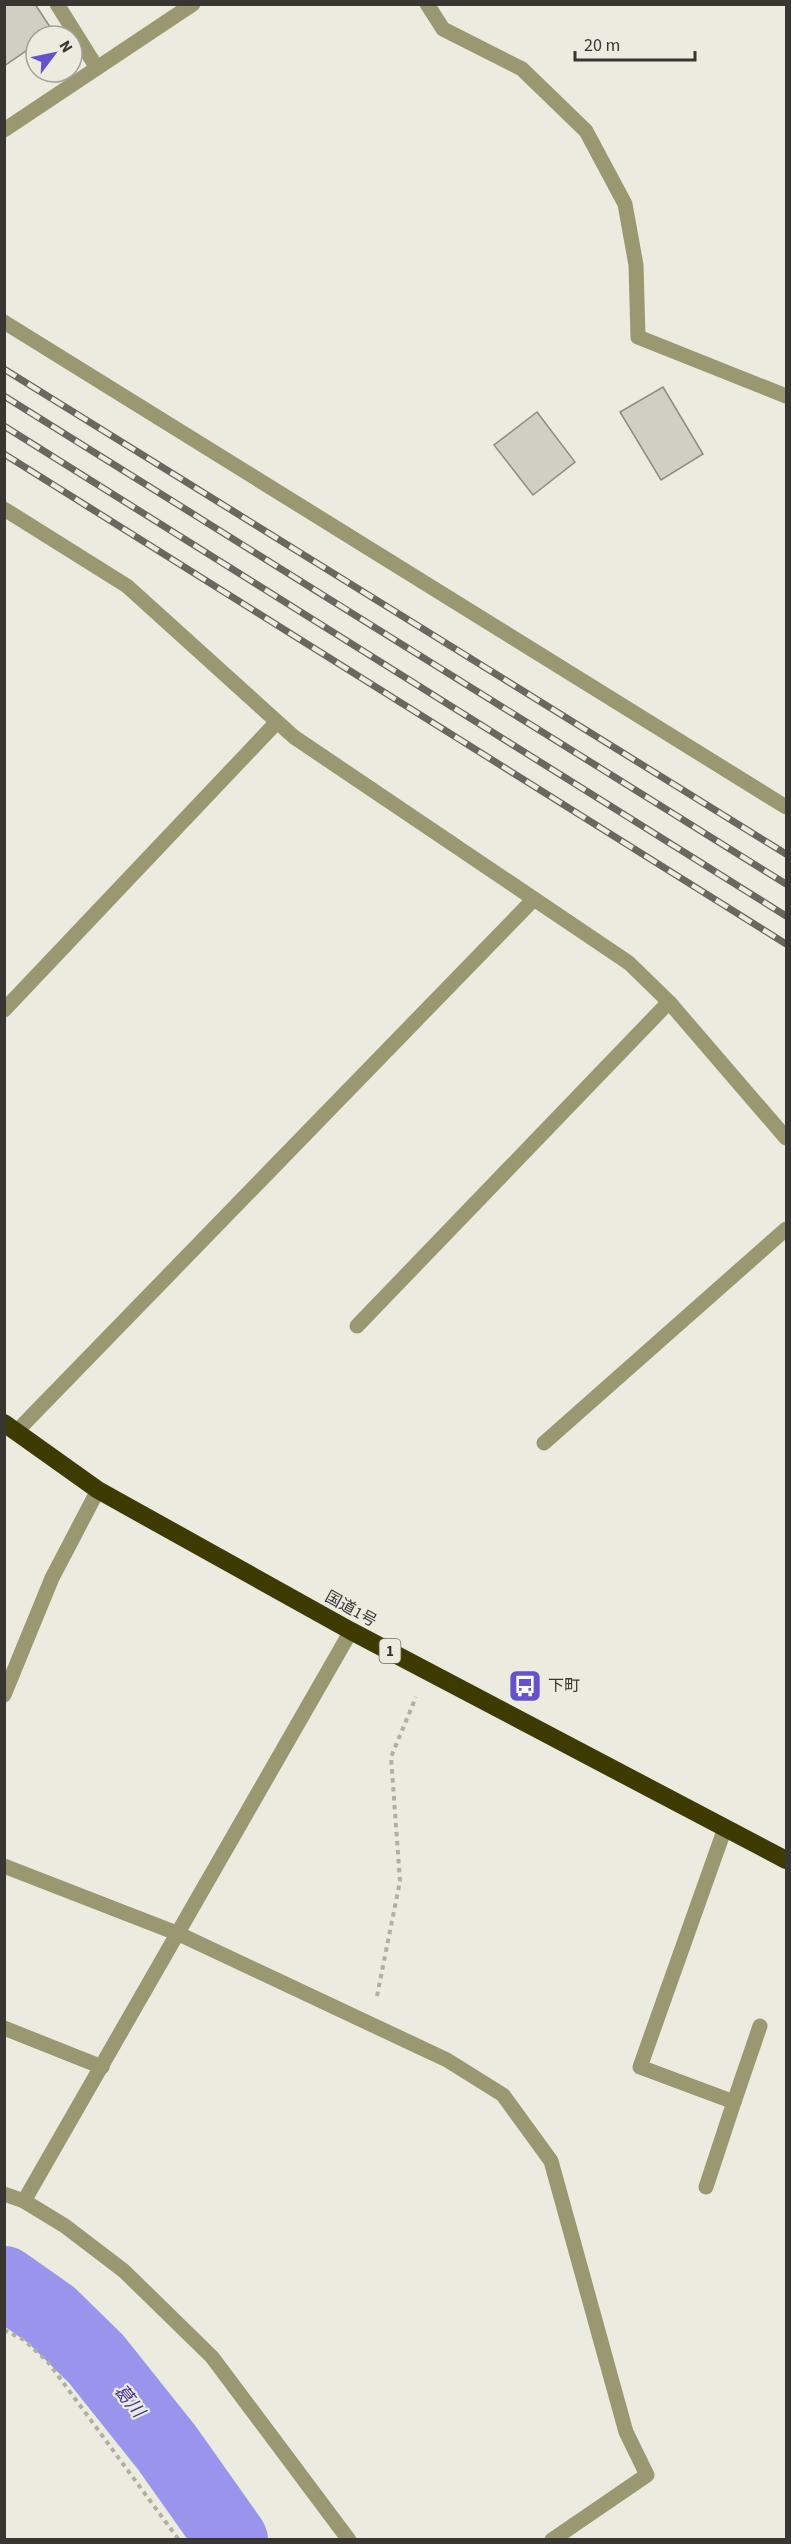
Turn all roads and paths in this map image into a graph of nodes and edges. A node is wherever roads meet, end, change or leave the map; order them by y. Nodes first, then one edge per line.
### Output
1 (57, 4) edge
2 (193, 4) edge
3 (427, 4) edge
4 (97, 68) junction
5 (4, 130) edge
6 (4, 322) edge
7 (786, 396) edge
8 (4, 509) edge
9 (277, 722) junction
10 (786, 807) edge
11 (534, 899) junction
12 (669, 1002) junction
13 (4, 1010) edge
14 (786, 1138) edge
15 (786, 1229) edge
16 (357, 1326) dead end
17 (11, 1427) edge
18 (544, 1443) dead end
19 (98, 1491) junction
20 (351, 1631) junction
21 (427, 1671) junction
22 (4, 1695) edge
23 (725, 1828) junction
24 (786, 1860) edge
25 (4, 1866) edge
26 (179, 1934) junction
27 (369, 2024) junction
28 (760, 2026) dead end
29 (4, 2028) edge
30 (102, 2067) junction
31 (734, 2102) junction
32 (706, 2187) dead end
33 (4, 2194) edge
34 (24, 2201) junction
35 (4, 2330) edge
36 (179, 2540) edge
37 (349, 2540) edge
38 (552, 2540) edge

1 - 4 street
2 - 4 street
3 - 7 street
4 - 5 street
6 - 10 street
8 - 9 street
9 - 11 street
9 - 13 street
11 - 12 street
11 - 17 street
12 - 14 street
12 - 16 street
15 - 18 street
17 - 19 highway, 国道1号 / 1
19 - 20 highway, 国道1号 / 1
19 - 22 street
20 - 21 highway, 国道1号 / 1
20 - 26 street
21 - 23 highway, 国道1号 / 1
21 - 27 path
23 - 24 highway, 国道1号 / 1
23 - 31 street
25 - 26 street
26 - 27 street
26 - 30 street
27 - 38 street
28 - 31 street
29 - 30 street
30 - 34 street
31 - 32 street
33 - 34 street
34 - 37 street
35 - 36 path

